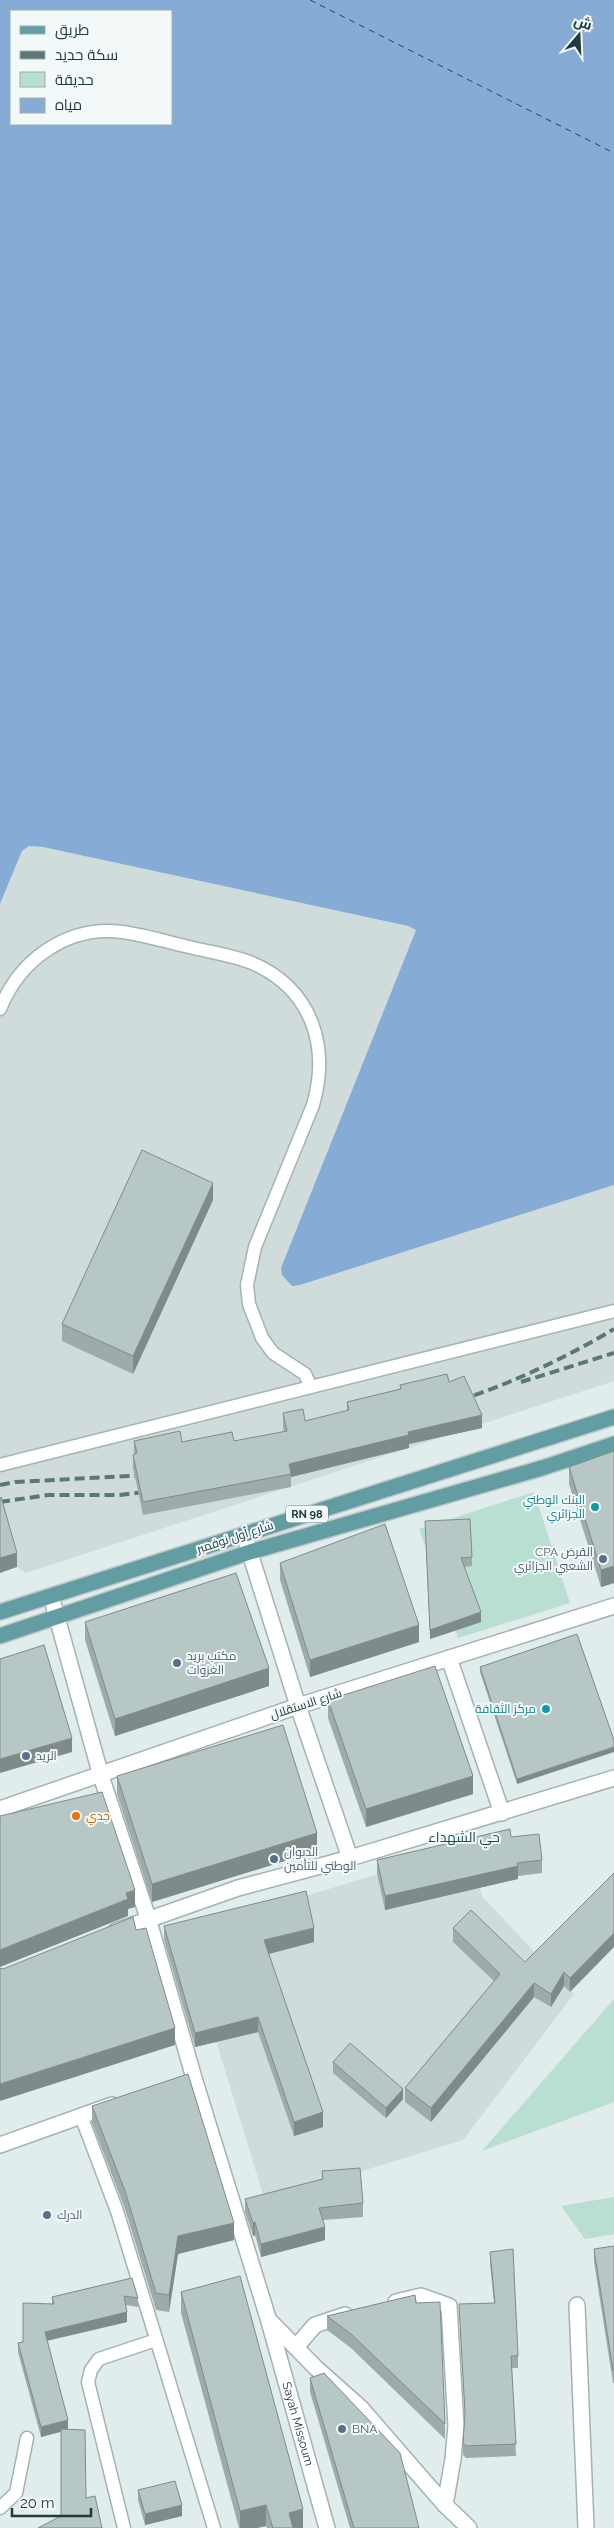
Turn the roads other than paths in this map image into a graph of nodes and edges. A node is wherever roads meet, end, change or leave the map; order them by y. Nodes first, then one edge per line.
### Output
1 (0, 1009) edge
2 (614, 1311) edge
3 (311, 1387) junction
4 (614, 1417) edge
5 (614, 1444) edge
6 (0, 1465) edge
7 (244, 1534) junction
8 (250, 1552) junction
9 (51, 1596) junction
10 (614, 1606) edge
11 (0, 1612) edge
12 (56, 1615) junction
13 (0, 1636) edge
14 (449, 1658) junction
15 (298, 1706) junction
16 (101, 1776) junction
17 (614, 1778) edge
18 (0, 1809) edge
19 (502, 1813) junction
20 (350, 1858) junction
21 (148, 1918) junction
22 (101, 1936) edge
23 (128, 2100) edge
24 (81, 2116) junction
25 (0, 2145) edge
26 (577, 2305) dead end
27 (382, 2306) edge
28 (363, 2311) edge
29 (268, 2318) junction
30 (156, 2340) junction
31 (296, 2347) junction
32 (27, 2438) dead end
33 (445, 2505) junction
34 (0, 2508) edge
35 (124, 2528) edge
36 (214, 2528) edge
37 (328, 2528) edge
38 (468, 2528) edge
39 (586, 2528) edge

1 - 3 lane
2 - 3 lane
3 - 6 lane
4 - 7 main road, شارع أول نوفمبر / RN 98
5 - 8 main road, شارع أول نوفمبر / RN 98
7 - 8 street
7 - 9 main road, شارع أول نوفمبر / RN 98
8 - 12 main road, شارع أول نوفمبر / RN 98
8 - 15 street
9 - 11 main road, شارع أول نوفمبر / RN 98
9 - 12 street, Sayah Missoum
10 - 14 street, شارع الاستقلال
12 - 13 main road, شارع أول نوفمبر / RN 98
12 - 16 street, Sayah Missoum
14 - 15 street, شارع الاستقلال
14 - 19 street
15 - 16 street, شارع الاستقلال
15 - 20 street
16 - 18 street, شارع الاستقلال
16 - 21 street, Sayah Missoum
17 - 19 street
19 - 20 street
20 - 21 street
21 - 22 street
21 - 29 street, Sayah Missoum
23 - 24 street
24 - 25 street
24 - 30 lane
26 - 39 street
27 - 33 street
28 - 31 street
29 - 31 street
29 - 37 street, Sayah Missoum
30 - 35 lane
30 - 36 lane
31 - 33 street
32 - 34 lane
33 - 38 street

